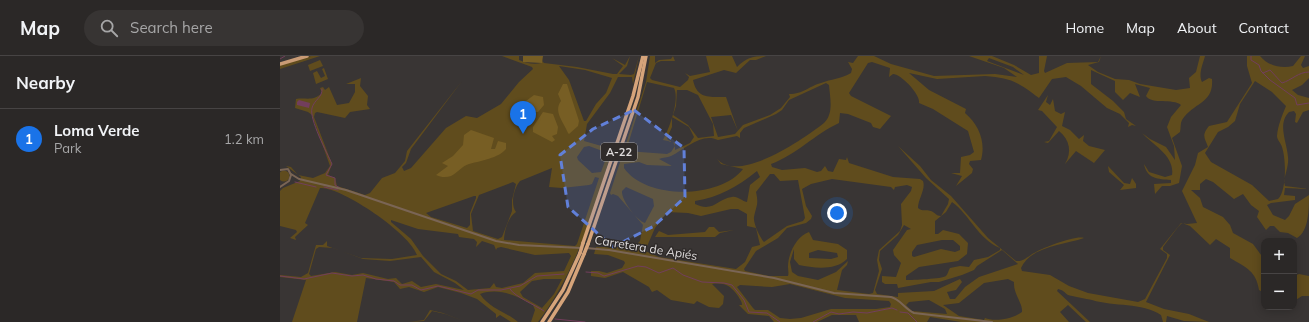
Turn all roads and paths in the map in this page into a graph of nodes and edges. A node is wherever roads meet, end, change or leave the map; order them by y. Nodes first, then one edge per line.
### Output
1 (307, 56) edge
2 (644, 57) edge
3 (280, 64) edge
4 (280, 170) edge
5 (291, 174) junction
6 (299, 179) junction
7 (289, 181) junction
8 (280, 182) edge
9 (284, 183) junction
10 (280, 187) edge
11 (542, 322) edge
12 (548, 322) edge
13 (992, 322) edge

1 - 3 highway
2 - 11 highway, A-22, bridge
2 - 12 highway, A-22, bridge
4 - 5 street, Carretera de Apiés
5 - 6 street, Carretera de Apiés
5 - 7 street
6 - 7 street, Carretera de Apiés
6 - 13 street, Carretera de Apiés
7 - 9 street, Carretera de Apiés
8 - 9 street
9 - 10 street

